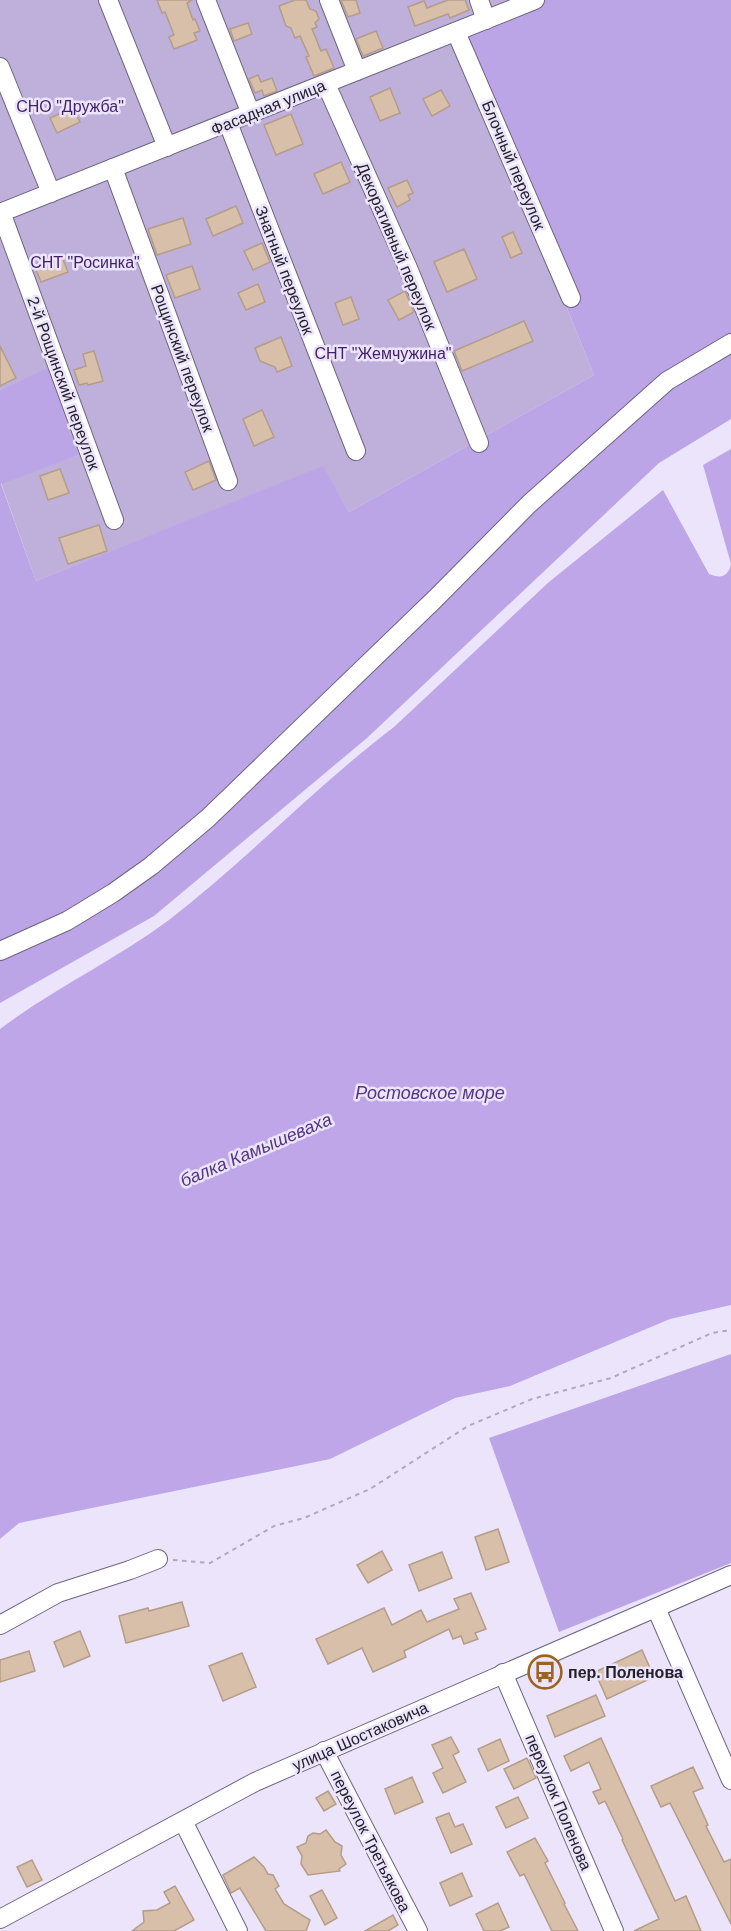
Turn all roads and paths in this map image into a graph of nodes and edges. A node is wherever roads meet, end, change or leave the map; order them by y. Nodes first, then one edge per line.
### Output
1 (108, 0) edge
2 (206, 0) edge
3 (330, 0) edge
4 (479, 0) edge
5 (535, 0) edge
6 (486, 20) junction
7 (456, 32) junction
8 (0, 67) edge
9 (357, 71) junction
10 (326, 84) junction
11 (251, 114) junction
12 (228, 123) junction
13 (167, 147) junction
14 (113, 168) junction
15 (51, 193) junction
16 (0, 213) edge
17 (571, 298) dead end
18 (731, 343) edge
19 (479, 443) dead end
20 (356, 451) dead end
21 (228, 481) dead end
22 (114, 520) dead end
23 (0, 951) edge
24 (731, 1330) edge
25 (158, 1559) joint
26 (731, 1575) edge
27 (656, 1608) junction
28 (0, 1625) edge
29 (503, 1673) junction
30 (324, 1752) junction
31 (731, 1780) edge
32 (183, 1821) junction
33 (0, 1919) edge
34 (6, 1931) edge
35 (238, 1931) edge
36 (418, 1931) edge
37 (614, 1931) edge

1 - 13 street
2 - 11 street
3 - 9 street
4 - 6 street
5 - 6 street, Фасадная улица
6 - 7 street, Фасадная улица
7 - 9 street, Фасадная улица
7 - 17 street, Блочный переулок
8 - 15 street
9 - 10 street, Фасадная улица
10 - 11 street, Фасадная улица
10 - 19 street, Декоративный переулок
11 - 12 street, Фасадная улица
12 - 13 street, Фасадная улица
12 - 20 street, Знатный переулок
13 - 14 street, Фасадная улица
14 - 15 street, Фасадная улица
14 - 21 street, Рощинский переулок
15 - 16 street, Фасадная улица
16 - 22 street, 2-й Рощинский переулок
18 - 23 street
24 - 25 path
25 - 28 street
26 - 27 street, улица Шостаковича
27 - 29 street, улица Шостаковича
27 - 31 street
29 - 30 street, улица Шостаковича
29 - 37 street, переулок Поленова
30 - 32 street, улица Шостаковича
30 - 36 street, переулок Третьякова
32 - 33 street, улица Шостаковича
32 - 35 street
33 - 34 street

